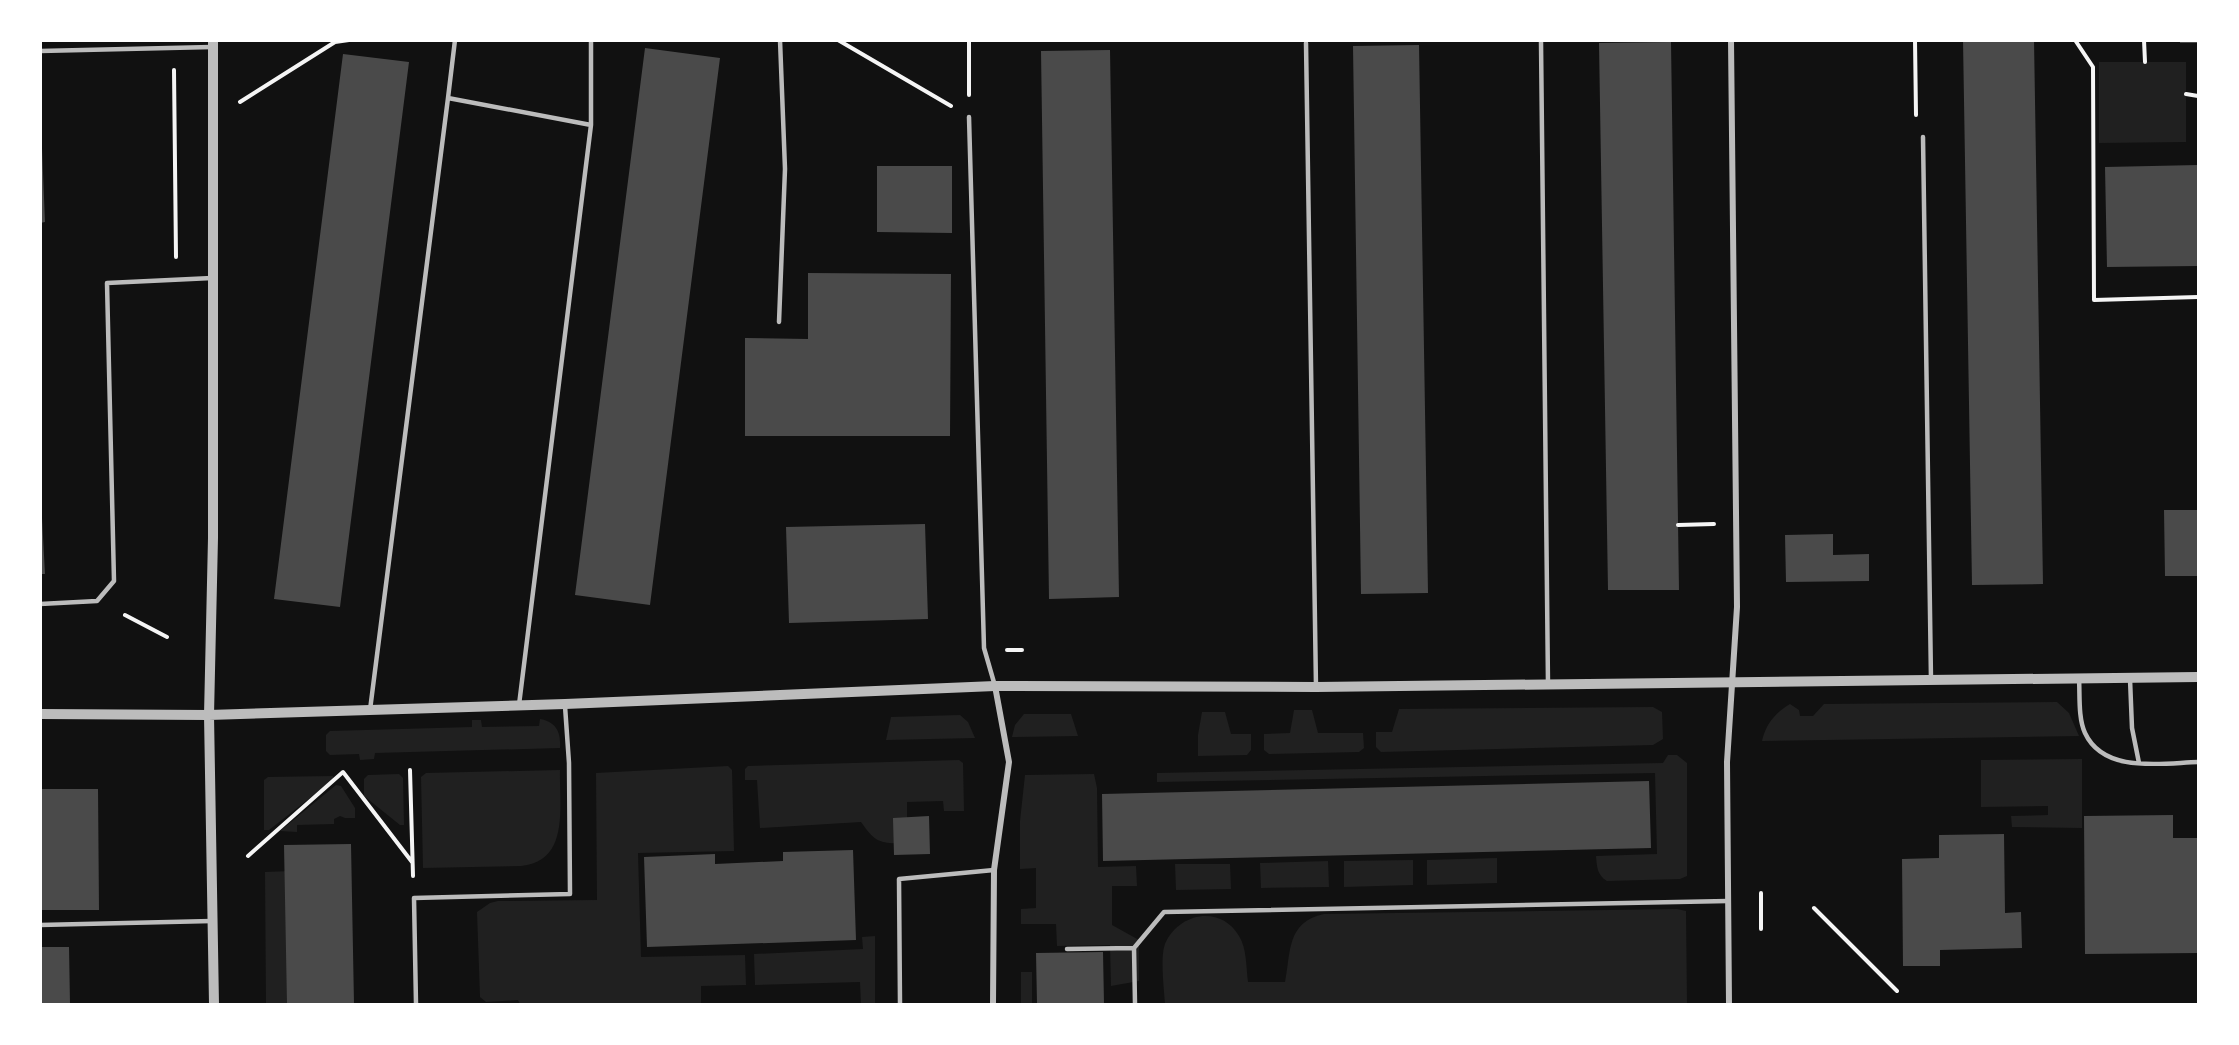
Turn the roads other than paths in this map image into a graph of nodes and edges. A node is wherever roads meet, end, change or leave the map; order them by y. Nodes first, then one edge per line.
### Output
1 (454, 40) edge
2 (591, 40) edge
3 (780, 40) edge
4 (1731, 40) edge
5 (1541, 42) edge
6 (1306, 43) dead end
7 (213, 44) edge
8 (40, 51) edge
9 (447, 98) junction
10 (969, 117) road end
11 (591, 125) junction
12 (1923, 137) road end
13 (213, 278) junction
14 (779, 322) dead end
15 (40, 604) edge
16 (2199, 677) edge
17 (2079, 678) junction
18 (2130, 678) junction
19 (1931, 680) junction
20 (1732, 682) junction
21 (1548, 684) junction
22 (995, 686) junction
23 (1316, 687) junction
24 (565, 704) junction
25 (519, 705) junction
26 (370, 710) junction
27 (40, 714) edge
28 (209, 715) junction
29 (2199, 762) edge
30 (2139, 763) junction
31 (994, 870) junction
32 (1728, 901) junction
33 (212, 921) junction
34 (40, 925) edge
35 (1134, 948) junction
36 (1067, 949) dead end
37 (214, 1005) edge
38 (416, 1005) edge
39 (900, 1005) edge
40 (993, 1005) edge
41 (1135, 1005) edge
42 (1729, 1005) edge

1 - 9 lane
2 - 11 lane
3 - 14 lane
4 - 20 street
5 - 21 lane
6 - 23 lane
7 - 8 lane
7 - 13 street
9 - 11 lane
9 - 26 lane
10 - 22 lane
11 - 25 lane
12 - 19 lane
13 - 15 lane
13 - 28 street
16 - 18 street
17 - 18 street
17 - 19 street
17 - 30 lane
18 - 30 lane
19 - 20 street
20 - 21 street
20 - 32 street
21 - 23 street
22 - 23 street
22 - 24 street
22 - 31 street
24 - 25 street
24 - 38 lane
25 - 26 street
26 - 28 street
27 - 28 street
28 - 33 street
29 - 30 lane
31 - 39 lane
31 - 40 street
32 - 35 lane
32 - 42 street
33 - 34 lane
33 - 37 street
35 - 36 lane
35 - 41 lane

